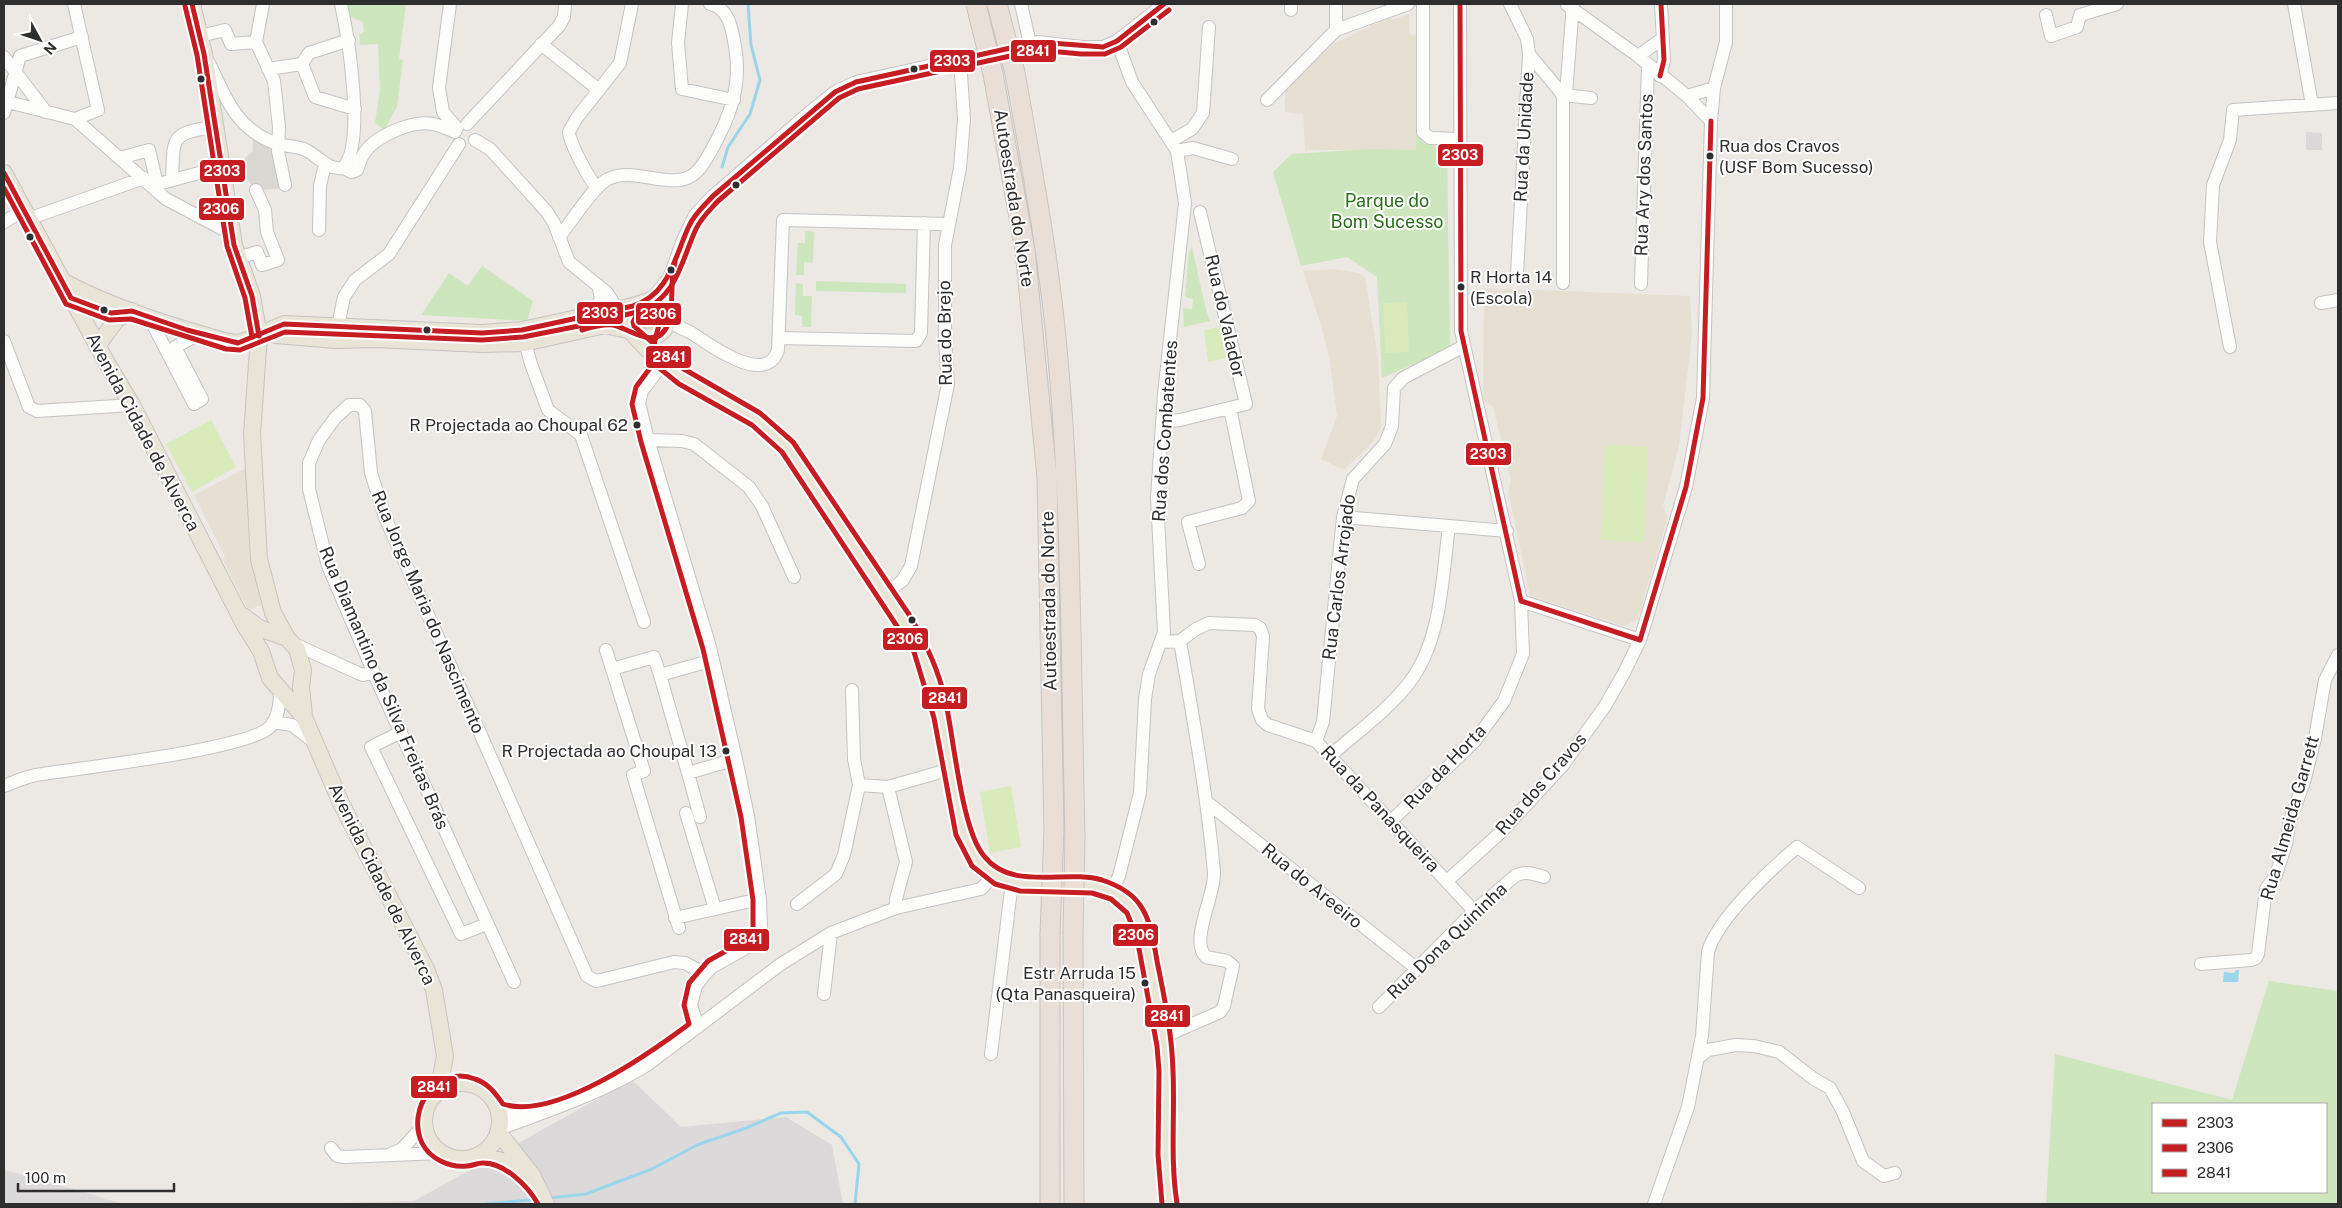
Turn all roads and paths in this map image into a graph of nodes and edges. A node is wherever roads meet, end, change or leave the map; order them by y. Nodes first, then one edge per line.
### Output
1 (74, 4) edge
2 (192, 4) edge
3 (263, 4) edge
4 (341, 4) edge
5 (450, 4) edge
6 (565, 4) edge
7 (632, 4) edge
8 (682, 4) edge
9 (710, 4) edge
10 (976, 4) edge
11 (997, 4) edge
12 (1021, 4) edge
13 (1164, 4) edge
14 (1336, 4) edge
15 (1408, 4) edge
16 (1423, 4) edge
17 (1460, 4) edge
18 (1510, 4) edge
19 (1661, 4) edge
20 (1726, 4) edge
21 (2117, 4) edge
22 (2294, 4) edge
23 (1570, 5) edge
24 (1377, 9) edge
25 (2046, 14) dead end
26 (1209, 27) dead end
27 (1336, 30) junction
28 (200, 36) junction
29 (82, 37) junction
30 (1662, 39) junction
31 (349, 40) junction
32 (1117, 41) junction
33 (256, 42) junction
34 (541, 44) junction
35 (1030, 44) junction
36 (204, 54) junction
37 (1529, 54) junction
38 (4, 57) edge
39 (960, 60) junction
40 (1643, 61) junction
41 (302, 64) junction
42 (268, 69) junction
43 (14, 70) junction
44 (1660, 76) junction
45 (1714, 88) junction
46 (599, 90) junction
47 (1563, 95) junction
48 (1687, 96) junction
49 (1591, 98) dead end
50 (734, 100) junction
51 (1267, 100) dead end
52 (2338, 103) edge
53 (2312, 104) junction
54 (5, 105) edge
55 (354, 109) junction
56 (46, 112) junction
57 (75, 119) junction
58 (1711, 121) junction
59 (214, 126) junction
60 (460, 132) junction
61 (1460, 139) junction
62 (475, 140) junction
63 (278, 145) junction
64 (1174, 146) junction
65 (120, 158) junction
66 (1232, 160) dead end
67 (325, 164) junction
68 (221, 167) junction
69 (343, 168) junction
70 (4, 173) edge
71 (172, 180) junction
72 (151, 183) junction
73 (286, 185) dead end
74 (598, 188) junction
75 (256, 190) dead end
76 (1200, 212) dead end
77 (26, 215) junction
78 (4, 222) edge
79 (924, 224) junction
80 (948, 224) junction
81 (320, 230) dead end
82 (232, 234) junction
83 (559, 237) junction
84 (238, 258) junction
85 (1517, 274) dead end
86 (670, 276) junction
87 (62, 281) junction
88 (1563, 283) dead end
89 (1640, 284) dead end
90 (598, 285) junction
91 (2338, 300) edge
92 (2322, 303) dead end
93 (132, 311) junction
94 (594, 315) junction
95 (149, 317) junction
96 (630, 317) junction
97 (667, 322) junction
98 (336, 333) junction
99 (199, 334) junction
100 (259, 336) junction
101 (523, 337) junction
102 (779, 338) junction
103 (4, 341) edge
104 (97, 346) junction
105 (1464, 346) junction
106 (2230, 347) dead end
107 (664, 362) junction
108 (132, 405) junction
109 (360, 406) joint
110 (1230, 408) junction
111 (1162, 422) junction
112 (648, 440) junction
113 (1343, 517) junction
114 (1449, 526) junction
115 (1507, 531) junction
116 (1199, 564) dead end
117 (794, 577) dead end
118 (886, 594) junction
119 (1521, 601) junction
120 (240, 613) junction
121 (644, 622) dead end
122 (284, 638) junction
123 (1640, 640) junction
124 (1180, 641) junction
125 (1162, 642) junction
126 (606, 650) dead end
127 (261, 651) junction
128 (2338, 655) edge
129 (326, 657) junction
130 (713, 660) junction
131 (612, 669) junction
132 (303, 670) junction
133 (373, 672) junction
134 (660, 675) junction
135 (301, 687) junction
136 (852, 690) dead end
137 (282, 692) junction
138 (304, 717) junction
139 (273, 722) junction
140 (400, 732) junction
141 (1316, 741) junction
142 (316, 743) junction
143 (1330, 756) junction
144 (736, 759) junction
145 (951, 769) junction
146 (688, 773) junction
147 (858, 784) junction
148 (4, 786) edge
149 (888, 787) junction
150 (1208, 803) junction
151 (686, 812) dead end
152 (700, 817) dead end
153 (1391, 820) junction
154 (993, 876) junction
155 (1544, 877) dead end
156 (1447, 881) junction
157 (1012, 882) junction
158 (1858, 888) dead end
159 (1112, 891) junction
160 (760, 899) junction
161 (797, 904) dead end
162 (715, 908) junction
163 (896, 908) junction
164 (1474, 911) junction
165 (487, 924) junction
166 (831, 933) junction
167 (2201, 964) dead end
168 (1416, 968) junction
169 (704, 974) junction
170 (514, 982) dead end
171 (824, 994) dead end
172 (1379, 1007) dead end
173 (698, 1027) junction
174 (1163, 1037) junction
175 (991, 1054) dead end
176 (445, 1056) junction
177 (1698, 1058) junction
178 (467, 1082) junction
179 (433, 1097) junction
180 (498, 1110) junction
181 (543, 1113) junction
182 (424, 1125) junction
183 (499, 1130) junction
184 (331, 1148) dead end
185 (442, 1153) junction
186 (480, 1154) junction
187 (388, 1156) junction
188 (1895, 1173) dead end
189 (544, 1201) edge
190 (1050, 1204) edge
191 (1074, 1204) edge
192 (1170, 1204) edge
193 (1654, 1204) edge

1 - 29 street
2 - 28 main road
3 - 33 street
4 - 31 street
5 - 60 street
6 - 34 street
7 - 46 street
8 - 50 street
9 - 50 street
10 - 190 highway, Autoestrada do Norte, bridge
11 - 191 highway, Autoestrada do Norte, bridge
12 - 35 street
13 - 32 street
14 - 27 street
15 - 24 street
16 - 61 street
17 - 61 street, Rua da Horta
18 - 37 street, Rua da Unidade
19 - 30 street
20 - 45 street, Rua dos Cravos
21 - 25 street
22 - 53 street
23 - 40 street
23 - 47 street
24 - 27 street
26 - 64 street
27 - 51 street
28 - 33 street
28 - 36 main road
29 - 43 street
29 - 57 street
30 - 40 street
30 - 44 street
31 - 41 street
31 - 55 street
32 - 35 street
32 - 64 street, Rua dos Combatentes
33 - 42 street
34 - 46 street
34 - 60 street
35 - 39 street
36 - 59 main road
36 - 63 street
37 - 47 street
37 - 85 street, Rua da Unidade
38 - 43 street
39 - 80 street, Rua do Brejo
39 - 86 street
40 - 44 street
40 - 89 street, Rua Ary dos Santos
41 - 42 street
41 - 55 street
42 - 63 street
43 - 54 street
43 - 56 street
44 - 48 street
45 - 48 street
45 - 58 street, Rua dos Cravos
46 - 74 street
47 - 49 street
47 - 88 street
48 - 58 street
50 - 74 street
52 - 53 street
53 - 106 street
54 - 56 street
55 - 69 street
56 - 57 street
57 - 65 street
58 - 123 street, Rua dos Cravos
59 - 68 main road
59 - 71 street
60 - 62 street
60 - 62 street
60 - 69 street
60 - 98 street
61 - 105 street, Rua da Horta
62 - 83 street
63 - 67 street
63 - 73 street
64 - 66 street
64 - 111 street, Rua dos Combatentes
65 - 72 street
65 - 72 street
67 - 69 street
67 - 81 street
68 - 71 street
68 - 82 main road
70 - 77 main road, Avenida Cidade de Alverca
71 - 72 street
72 - 77 street
72 - 82 street
74 - 83 street
75 - 84 street
76 - 110 street, Rua do Valador
77 - 78 street
77 - 87 main road, Avenida Cidade de Alverca
79 - 80 street
79 - 102 street
79 - 102 street
80 - 118 street, Rua do Brejo
82 - 84 main road
83 - 90 street
84 - 100 main road
86 - 96 street
86 - 97 street
87 - 93 main road
87 - 104 main road, Avenida Cidade de Alverca
90 - 94 street
90 - 96 street
91 - 92 street
93 - 95 main road
93 - 104 main road
94 - 96 main road
94 - 101 main road
95 - 99 main road
95 - 99 street
96 - 97 main road
96 - 97 main road
96 - 101 main road
96 - 107 main road
97 - 102 street
97 - 107 main road
98 - 100 main road
98 - 101 main road
99 - 100 main road
100 - 122 main road
101 - 121 street
103 - 108 street
104 - 108 main road, Avenida Cidade de Alverca
105 - 113 street, Rua Carlos Arrojado
105 - 115 street, Rua da Horta
107 - 112 street
107 - 118 main road
108 - 120 main road, Avenida Cidade de Alverca
109 - 133 street, Rua Diamantino da Silva Freitas Brás
109 - 169 street, Rua Jorge Maria do Nascimento
110 - 111 street, Rua do Valador
110 - 116 street
111 - 125 street, Rua dos Combatentes
112 - 117 street
112 - 130 street
113 - 114 street
113 - 141 street, Rua Carlos Arrojado
114 - 115 street
114 - 143 street
115 - 119 street, Rua da Horta
118 - 145 main road
119 - 123 street
119 - 153 street, Rua da Horta
120 - 122 main road, Avenida Cidade de Alverca
120 - 127 main road, Avenida Cidade de Alverca
122 - 127 main road
122 - 129 street
122 - 132 main road, Avenida Cidade de Alverca
123 - 156 street, Rua dos Cravos
124 - 125 street
124 - 141 street, Rua da Panasqueira
124 - 150 street
125 - 159 street, Rua dos Combatentes
126 - 131 street
127 - 137 main road, Avenida Cidade de Alverca
128 - 167 street, Rua Almeida Garrett
129 - 132 street
129 - 133 street
130 - 134 street
130 - 144 street
131 - 134 street
131 - 162 street
132 - 135 main road, Avenida Cidade de Alverca
133 - 140 street, Rua Diamantino da Silva Freitas Brás
134 - 146 street
135 - 137 main road
135 - 138 main road, Avenida Cidade de Alverca
136 - 147 street
137 - 138 main road, Avenida Cidade de Alverca
137 - 139 street
138 - 142 main road, Avenida Cidade de Alverca
139 - 142 street
139 - 148 street
140 - 165 street, Rua Diamantino da Silva Freitas Brás
140 - 165 street
141 - 143 street, Rua da Panasqueira
142 - 176 main road, Avenida Cidade de Alverca
143 - 153 street, Rua da Panasqueira
144 - 146 street
144 - 160 street
145 - 149 street
145 - 154 main road
146 - 152 street
147 - 149 street
147 - 161 street
149 - 163 street
150 - 168 street, Rua do Areeiro
150 - 174 street
151 - 162 street
153 - 156 street, Rua da Panasqueira
154 - 157 main road
154 - 163 street
155 - 164 street, Rua Dona Quininha
156 - 164 street, Rua da Panasqueira
157 - 159 main road
157 - 175 street
158 - 177 street
159 - 174 main road
160 - 162 street
160 - 169 street
163 - 166 street
164 - 168 street, Rua Dona Quininha
165 - 170 street, Rua Diamantino da Silva Freitas Brás
166 - 171 street
166 - 173 street
168 - 172 street, Rua Dona Quininha
169 - 173 street
173 - 181 street
174 - 192 main road
176 - 178 main road
176 - 179 main road, Avenida Cidade de Alverca
177 - 188 street
177 - 193 street
178 - 179 main road
178 - 180 main road
179 - 182 main road
180 - 181 street
180 - 183 main road
181 - 183 street
182 - 185 main road
182 - 187 street
183 - 186 main road
183 - 189 main road
184 - 187 street
185 - 186 main road
185 - 187 street
186 - 189 main road

